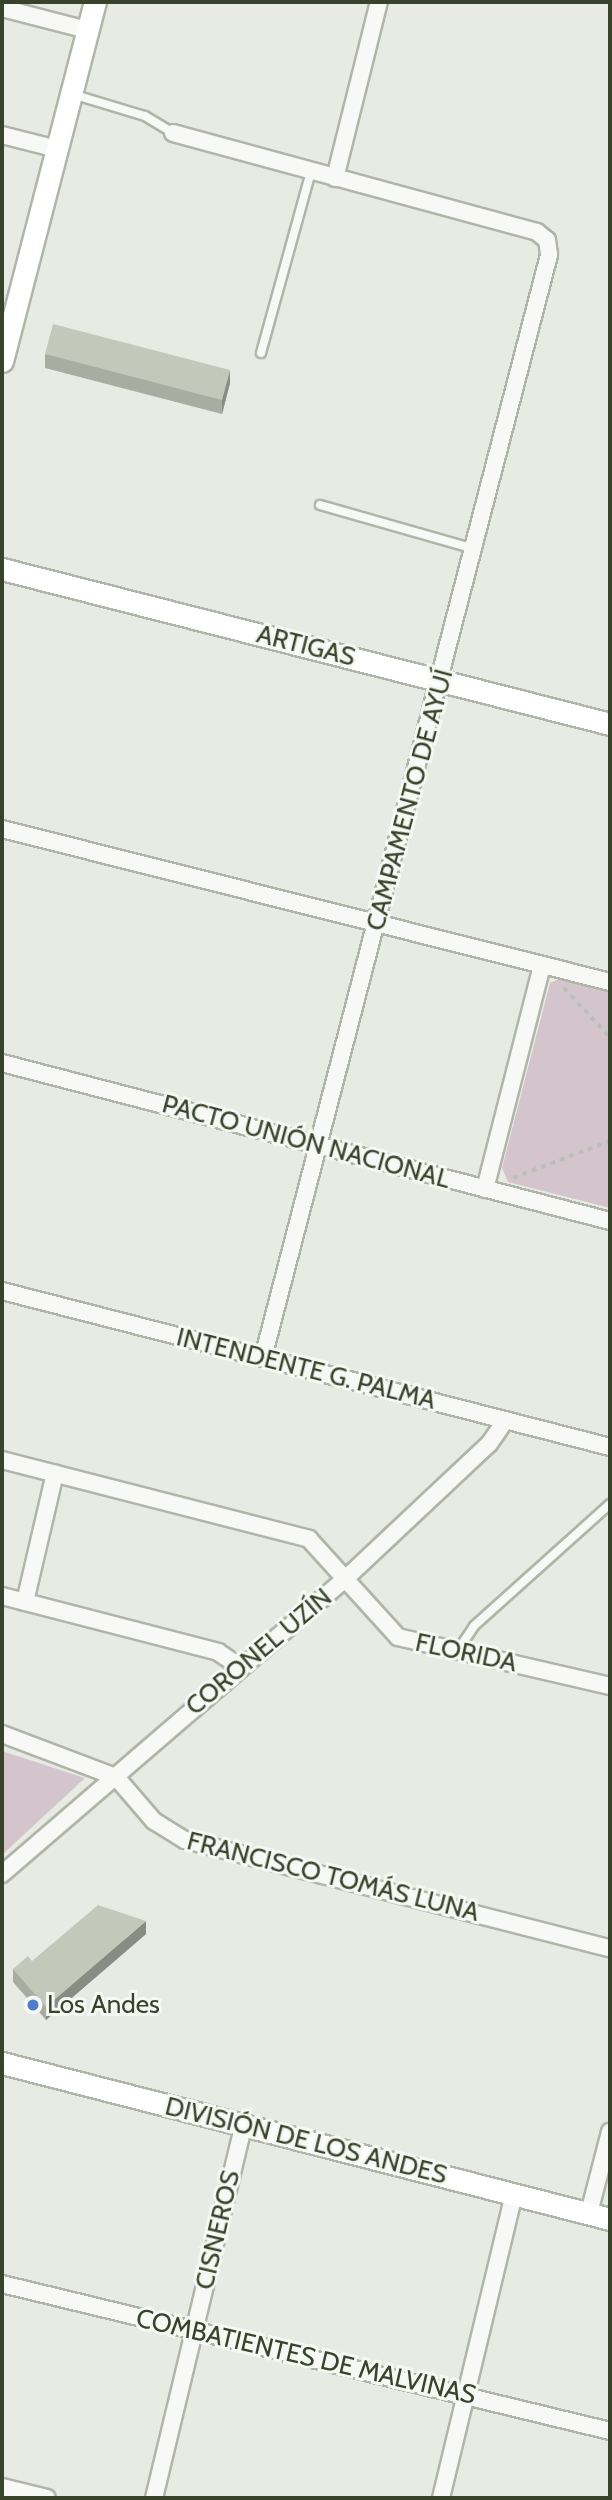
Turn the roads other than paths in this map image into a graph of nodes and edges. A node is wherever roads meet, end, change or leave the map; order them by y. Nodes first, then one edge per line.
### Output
1 (94, 2) edge
2 (379, 2) edge
3 (2, 8) edge
4 (87, 30) junction
5 (72, 94) junction
6 (173, 133) joint
7 (2, 135) edge
8 (57, 149) junction
9 (311, 172) junction
10 (335, 178) junction
11 (261, 353) dead end
12 (2, 361) edge
13 (320, 505) dead end
14 (474, 549) junction
15 (2, 569) edge
16 (441, 680) junction
17 (610, 724) edge
18 (2, 829) edge
19 (378, 923) junction
20 (542, 965) junction
21 (610, 982) edge
22 (2, 1063) edge
23 (317, 1146) junction
24 (485, 1189) junction
25 (610, 1220) edge
26 (2, 1291) edge
27 (263, 1358) junction
28 (506, 1420) junction
29 (610, 1447) edge
30 (2, 1460) edge
31 (55, 1472) junction
32 (610, 1504) edge
33 (344, 1580) junction
34 (2, 1596) edge
35 (25, 1602) junction
36 (458, 1650) junction
37 (239, 1666) junction
38 (610, 1686) edge
39 (2, 1734) edge
40 (116, 1777) junction
41 (2, 1874) edge
42 (610, 1948) edge
43 (2, 2063) edge
44 (243, 2126) junction
45 (610, 2132) edge
46 (514, 2194) junction
47 (600, 2216) edge
48 (2, 2284) edge
49 (194, 2330) junction
50 (467, 2395) junction
51 (610, 2431) edge
52 (2, 2487) edge
53 (47, 2498) edge
54 (154, 2498) edge
55 (441, 2498) edge

1 - 4 street
2 - 10 street
3 - 4 street
4 - 5 street
5 - 6 lane
5 - 8 street
6 - 9 street
7 - 8 street
8 - 12 street
9 - 10 street
9 - 11 lane
10 - 14 street, CAMPAMENTO DE AYUÍ
13 - 14 lane
14 - 16 street, CAMPAMENTO DE AYUÍ
15 - 16 street, ARTIGAS
16 - 17 street, ARTIGAS
16 - 19 street, CAMPAMENTO DE AYUÍ
18 - 19 street
19 - 20 street
19 - 23 street, CAMPAMENTO DE AYUÍ
20 - 21 street
20 - 24 street
22 - 23 street, PACTO UNIÓN NACIONAL
23 - 24 street, PACTO UNIÓN NACIONAL
23 - 27 street, CAMPAMENTO DE AYUÍ
24 - 25 street, PACTO UNIÓN NACIONAL
26 - 27 street, INTENDENTE G. PALMA
27 - 28 street, INTENDENTE G. PALMA
28 - 29 street, INTENDENTE G. PALMA
28 - 33 street, CORONEL UZÍN
30 - 31 street, FLORIDA
31 - 33 street, FLORIDA
31 - 35 street
32 - 36 lane
33 - 36 street, FLORIDA
33 - 37 street, CORONEL UZÍN
34 - 35 street
35 - 37 street
36 - 38 street, FLORIDA
37 - 40 street, CORONEL UZÍN
39 - 40 street, FRANCISCO TOMÁS LUNA
40 - 41 street, CORONEL UZÍN
40 - 42 street, FRANCISCO TOMÁS LUNA
43 - 44 street, DIVISIÓN DE LOS ANDES
44 - 46 street, DIVISIÓN DE LOS ANDES
44 - 49 street, CISNEROS
45 - 47 street
46 - 47 street, DIVISIÓN DE LOS ANDES
46 - 50 street
48 - 49 street, COMBATIENTES DE MALVINAS
49 - 50 street, COMBATIENTES DE MALVINAS
49 - 54 street, CISNEROS
50 - 51 street, COMBATIENTES DE MALVINAS
50 - 55 street
52 - 53 street

